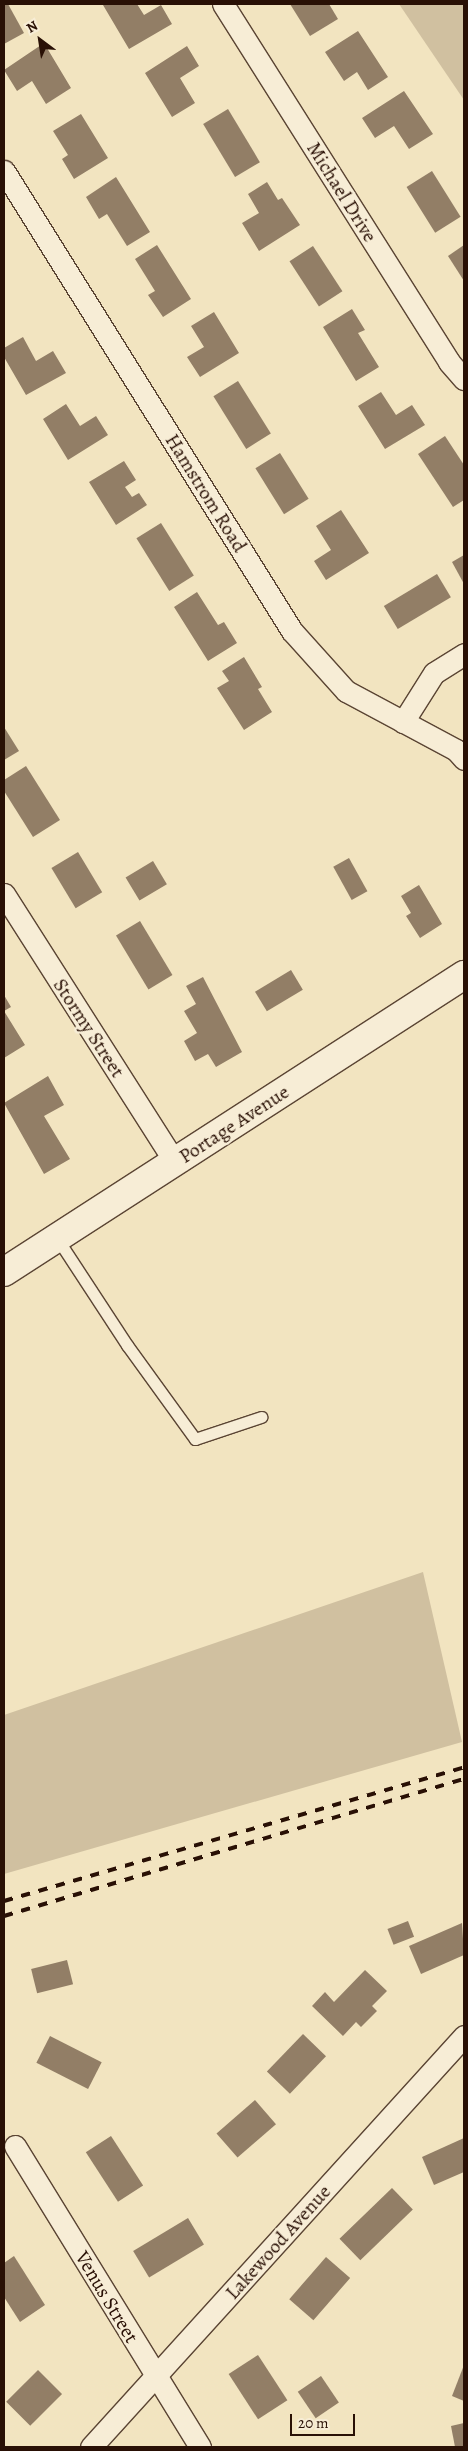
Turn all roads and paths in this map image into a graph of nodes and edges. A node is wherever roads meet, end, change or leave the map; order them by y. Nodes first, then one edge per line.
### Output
1 (223, 4) edge
2 (4, 171) edge
3 (464, 378) edge
4 (464, 654) edge
5 (402, 722) junction
6 (464, 759) edge
7 (4, 894) edge
8 (464, 976) edge
9 (175, 1162) junction
10 (57, 1238) junction
11 (4, 1272) edge
12 (261, 1417) dead end
13 (464, 2036) edge
14 (15, 2146) dead end
15 (155, 2377) junction
16 (91, 2447) edge
17 (200, 2447) edge

1 - 3 street, Michael Drive
2 - 5 street, Hamstrom Road
4 - 5 street
5 - 6 street, Hamstrom Road
7 - 9 street, Stormy Street
8 - 9 street, Portage Avenue
9 - 10 street, Portage Avenue
10 - 11 street, Portage Avenue
10 - 12 lane
13 - 15 street, Lakewood Avenue
14 - 15 street, Venus Street
15 - 16 street, Lakewood Avenue
15 - 17 street, Venus Street

